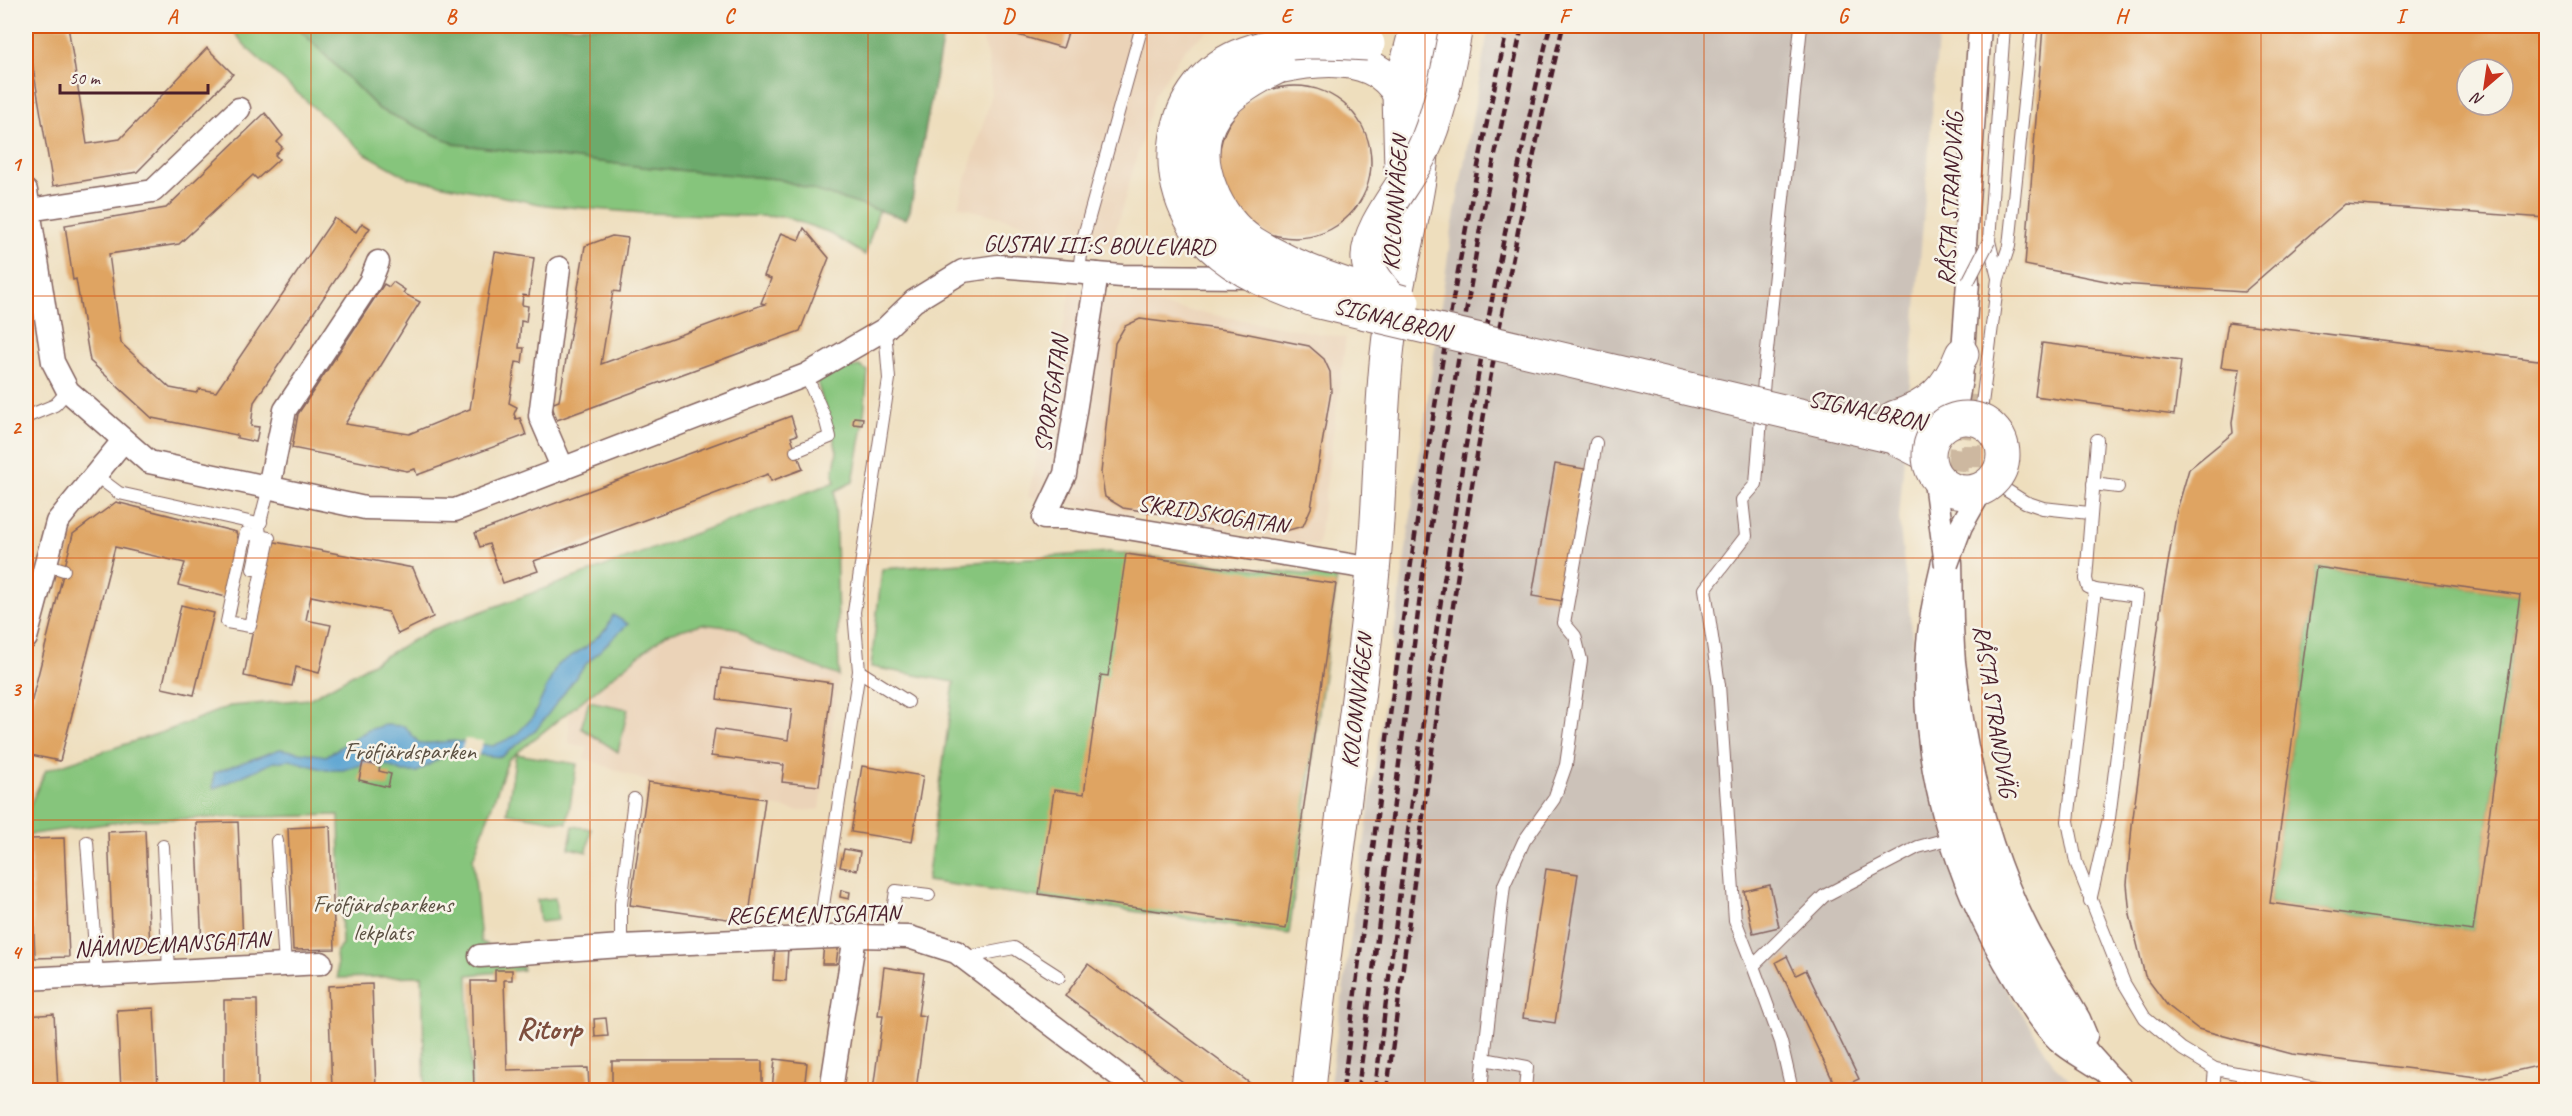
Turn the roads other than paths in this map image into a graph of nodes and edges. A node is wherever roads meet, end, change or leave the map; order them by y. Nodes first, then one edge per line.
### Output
1 (1142, 26) edge
2 (1401, 26) edge
3 (1417, 26) edge
4 (1432, 26) edge
5 (1456, 26) edge
6 (1801, 26) edge
7 (1980, 26) edge
8 (1990, 26) edge
9 (2004, 26) edge
10 (2032, 26) edge
11 (1368, 44) junction
12 (1406, 60) junction
13 (1398, 94) junction
14 (238, 109) dead end
15 (1421, 163) junction
16 (27, 204) edge
17 (1989, 241) junction
18 (378, 262) dead end
19 (559, 268) dead end
20 (1088, 273) junction
21 (1998, 279) junction
22 (1968, 282) junction
23 (1391, 305) junction
24 (885, 329) junction
25 (1965, 365) junction
26 (806, 375) junction
27 (68, 391) junction
28 (26, 417) edge
29 (1895, 417) junction
30 (1958, 421) junction
31 (2097, 440) dead end
32 (123, 441) junction
33 (1596, 443) dead end
34 (796, 451) dead end
35 (1931, 465) junction
36 (563, 469) junction
37 (95, 475) junction
38 (2093, 484) junction
39 (1987, 485) junction
40 (2118, 486) dead end
41 (269, 487) junction
42 (2090, 513) junction
43 (1044, 518) joint
44 (261, 522) junction
45 (260, 536) junction
46 (1946, 565) junction
47 (254, 569) dead end
48 (1374, 569) junction
49 (2095, 590) junction
50 (26, 638) edge
51 (859, 671) junction
52 (908, 702) dead end
53 (634, 799) dead end
54 (1951, 838) junction
55 (277, 841) dead end
56 (87, 842) dead end
57 (163, 846) dead end
58 (929, 895) dead end
59 (2090, 902) junction
60 (855, 936) junction
61 (889, 936) junction
62 (818, 938) junction
63 (621, 946) junction
64 (480, 956) dead end
65 (963, 958) junction
66 (321, 963) dead end
67 (285, 965) junction
68 (1753, 966) junction
69 (168, 971) junction
70 (97, 975) junction
71 (1059, 978) dead end
72 (26, 979) edge
73 (1484, 1059) junction
74 (2100, 1068) junction
75 (2215, 1070) junction
76 (831, 1090) edge
77 (1138, 1090) edge
78 (1310, 1090) edge
79 (1481, 1090) edge
80 (1525, 1090) edge
81 (1792, 1090) edge
82 (2122, 1090) edge
83 (2213, 1090) edge
84 (2326, 1090) edge

1 - 20 lane
2 - 11 street
3 - 12 street, KOLONNVÄGEN
4 - 15 street, KOLONNVÄGEN
5 - 23 street, bridge
6 - 68 lane
7 - 22 street, RÅSTA STRANDVÄG
8 - 25 street, RÅSTA STRANDVÄG
9 - 17 lane
10 - 21 lane
11 - 12 street
11 - 35 street, SIGNALBRON, bridge
12 - 13 street, KOLONNVÄGEN
12 - 15 street, KOLONNVÄGEN
13 - 23 street, KOLONNVÄGEN
13 - 23 street, SIGNALBRON, bridge
14 - 16 street, GUSTAV III:S BOULEVARD
15 - 23 street, KOLONNVÄGEN
16 - 27 street, GUSTAV III:S BOULEVARD
17 - 21 lane
17 - 22 lane, bridge
18 - 41 street
19 - 36 street
20 - 23 street, GUSTAV III:S BOULEVARD
20 - 24 street, GUSTAV III:S BOULEVARD
20 - 43 street, SPORTGATAN
21 - 30 lane
22 - 25 street, RÅSTA STRANDVÄG
23 - 29 street, SIGNALBRON, bridge
23 - 48 street, KOLONNVÄGEN
24 - 26 street, GUSTAV III:S BOULEVARD
24 - 51 lane
25 - 29 street
25 - 30 street
26 - 34 lane
26 - 36 street, GUSTAV III:S BOULEVARD
27 - 28 lane
27 - 32 street, GUSTAV III:S BOULEVARD
29 - 30 street, SIGNALBRON
30 - 35 street, bridge
30 - 39 street, bridge
31 - 38 lane
32 - 37 street
32 - 41 street, GUSTAV III:S BOULEVARD
33 - 73 lane
35 - 39 street, bridge
35 - 46 street, RÅSTA STRANDVÄG, bridge
36 - 41 street, GUSTAV III:S BOULEVARD
37 - 44 lane
37 - 50 street
38 - 40 lane
38 - 42 lane
39 - 42 lane
39 - 46 street, RÅSTA STRANDVÄG, bridge
41 - 44 lane
42 - 49 lane
43 - 48 street, SKRIDSKOGATAN
44 - 45 lane
45 - 45 lane
45 - 47 lane
46 - 74 street, RÅSTA STRANDVÄG
48 - 78 street, KOLONNVÄGEN
49 - 59 lane
49 - 59 lane
51 - 52 lane
51 - 62 lane
53 - 63 lane
54 - 68 lane
54 - 74 street, RÅSTA STRANDVÄG
54 - 74 street, RÅSTA STRANDVÄG
55 - 67 lane
56 - 70 lane
57 - 69 lane
58 - 61 lane
59 - 75 lane
60 - 61 street, REGEMENTSGATAN
60 - 62 street, REGEMENTSGATAN
60 - 76 street
61 - 65 street, REGEMENTSGATAN
62 - 63 street, REGEMENTSGATAN
63 - 64 street, REGEMENTSGATAN
65 - 71 lane
65 - 77 street, REGEMENTSGATAN
66 - 67 street, NÄMNDEMANSGATAN
67 - 69 street, NÄMNDEMANSGATAN
68 - 81 lane
69 - 70 street, NÄMNDEMANSGATAN
70 - 72 street, NÄMNDEMANSGATAN
73 - 79 lane
73 - 80 lane
74 - 82 street, RÅSTA STRANDVÄG
75 - 83 lane
75 - 84 lane

